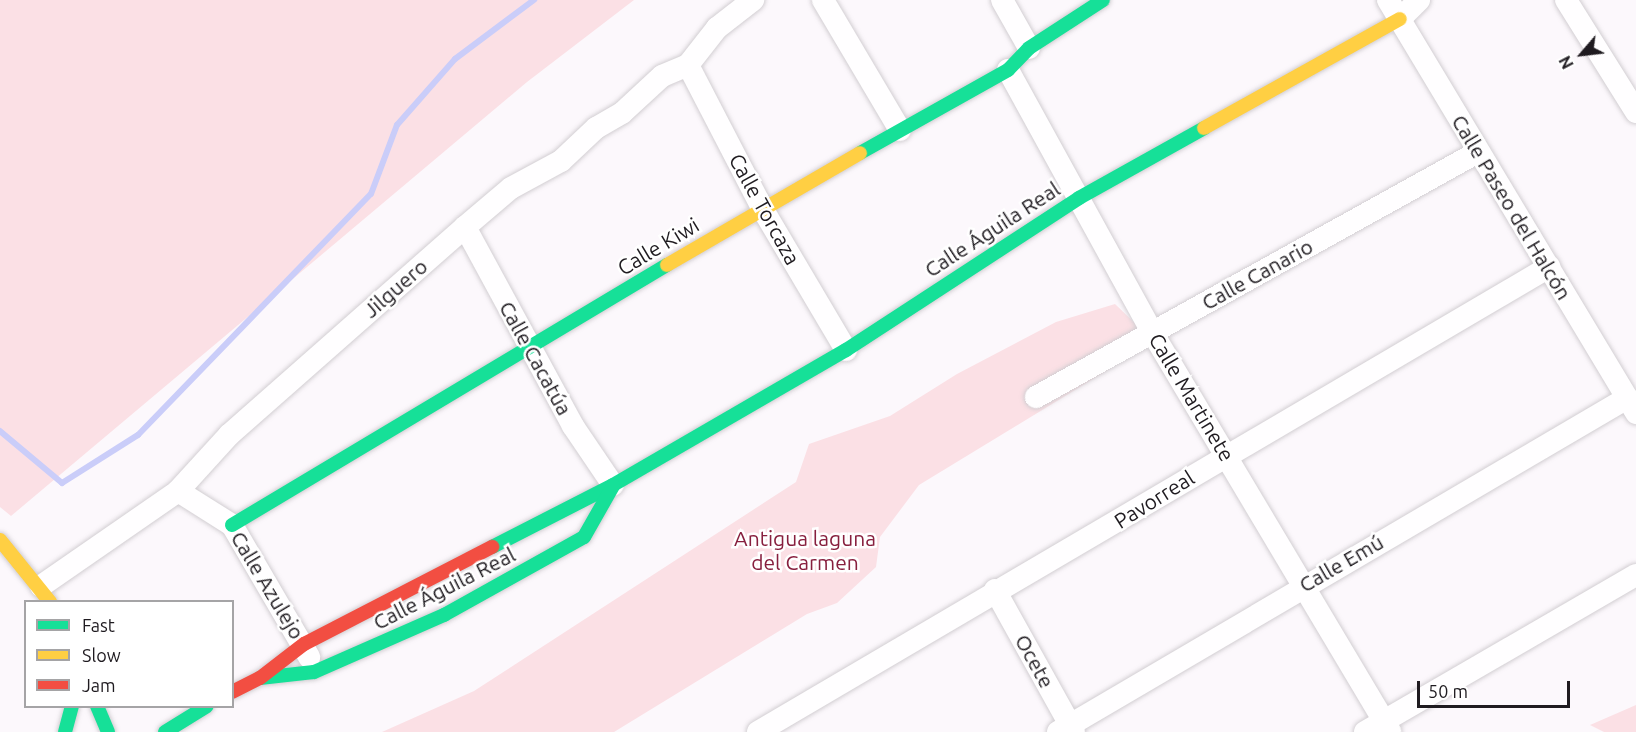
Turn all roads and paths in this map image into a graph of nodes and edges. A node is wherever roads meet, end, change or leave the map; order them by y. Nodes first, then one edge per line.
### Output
1 (753, 0) edge
2 (823, 0) edge
3 (1002, 0) edge
4 (1103, 0) edge
5 (1388, 0) edge
6 (1419, 0) edge
7 (1566, 0) edge
8 (1400, 19) junction
9 (1029, 48) junction
10 (688, 65) junction
11 (1008, 70) junction
12 (1636, 112) edge
13 (900, 130) junction
14 (1478, 152) junction
15 (1079, 198) junction
16 (762, 208) junction
17 (465, 227) junction
18 (1549, 267) junction
19 (1152, 332) junction
20 (529, 348) junction
21 (846, 350) junction
22 (1036, 397) dead end
23 (1631, 405) edge
24 (1227, 454) junction
25 (613, 485) junction
26 (178, 492) junction
27 (232, 525) junction
28 (0, 540) edge
29 (1636, 575) edge
30 (1301, 586) junction
31 (995, 590) junction
32 (46, 594) edge
33 (304, 644) junction
34 (314, 672) junction
35 (260, 678) junction
36 (234, 691) edge
37 (71, 708) edge
38 (98, 708) edge
39 (204, 708) edge
40 (1379, 728) edge
41 (771, 729) edge
42 (1068, 730) edge
43 (65, 732) edge
44 (108, 732) edge
45 (165, 732) edge

1 - 10 street, Jilguero
2 - 13 street
3 - 9 street
4 - 9 street, Calle Kiwi
5 - 8 street, Calle Paseo del Halcón
6 - 8 street
7 - 12 street
8 - 14 street, Calle Paseo del Halcón
8 - 15 street, Calle Águila Real
9 - 11 street, Calle Kiwi
10 - 16 street, Calle Torcaza
10 - 17 street, Jilguero
11 - 13 street, Calle Kiwi
11 - 15 street, Calle Martinete
13 - 16 street, Calle Kiwi
14 - 18 street, Calle Paseo del Halcón
14 - 19 street, Calle Canario
15 - 19 street, Calle Martinete
15 - 21 street, Calle Águila Real
16 - 20 street, Calle Kiwi
16 - 21 street, Calle Torcaza
17 - 20 street, Calle Cacatúa
17 - 26 street, Jilguero
18 - 23 street, Calle Paseo del Halcón
18 - 24 street, Pavorreal
19 - 22 street, Calle Canario
19 - 24 street, Calle Martinete
20 - 25 street, Calle Cacatúa
20 - 27 street, Calle Kiwi
21 - 25 street, Calle Águila Real
23 - 30 street, Calle Emú
24 - 30 street, Calle Martinete
24 - 31 street, Pavorreal
25 - 33 street, Calle Águila Real
25 - 34 street, Calle Águila Real
26 - 27 street, Calle Azulejo
26 - 32 street, Jilguero
27 - 33 street, Calle Azulejo
28 - 32 street
29 - 40 street
30 - 40 street, Calle Martinete
30 - 42 street, Calle Emú
31 - 41 street, Pavorreal
31 - 42 street, Ocete
33 - 34 street, Calle Azulejo
33 - 35 street, Calle Águila Real
34 - 35 street, Calle Águila Real
35 - 36 street, Calle Águila Real
37 - 43 street
38 - 44 street
39 - 45 street

